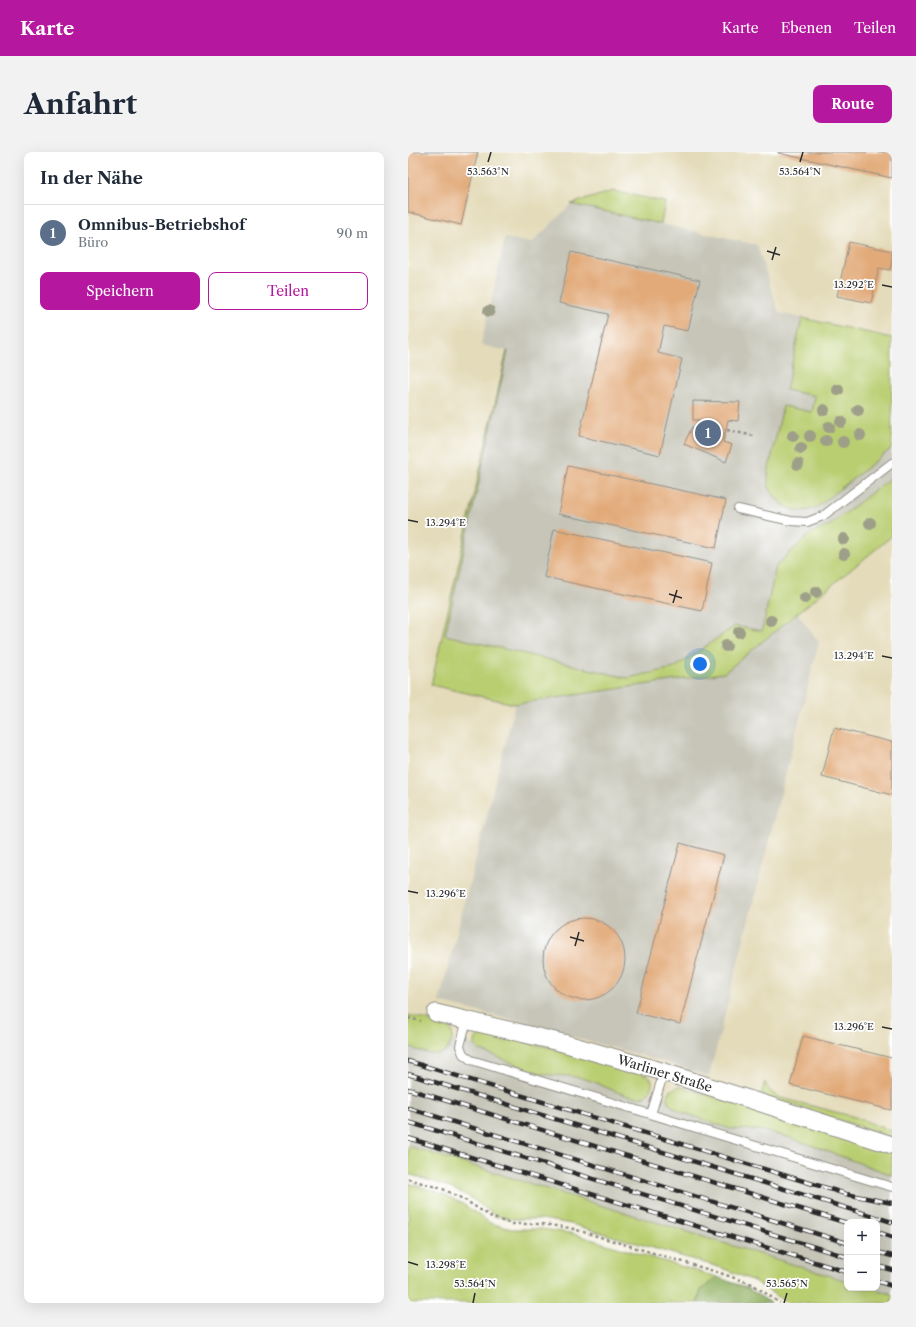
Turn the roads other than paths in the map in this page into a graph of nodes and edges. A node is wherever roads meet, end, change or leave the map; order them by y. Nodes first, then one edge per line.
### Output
1 (892, 463) edge
2 (738, 509) dead end
3 (436, 1013) dead end
4 (467, 1020) junction
5 (664, 1072) junction
6 (651, 1114) junction
7 (892, 1145) edge
8 (892, 1187) edge

1 - 2 lane
3 - 4 street, Warliner Straße
4 - 5 street, Warliner Straße
4 - 6 lane
5 - 6 lane
5 - 7 street, Warliner Straße
6 - 8 lane

